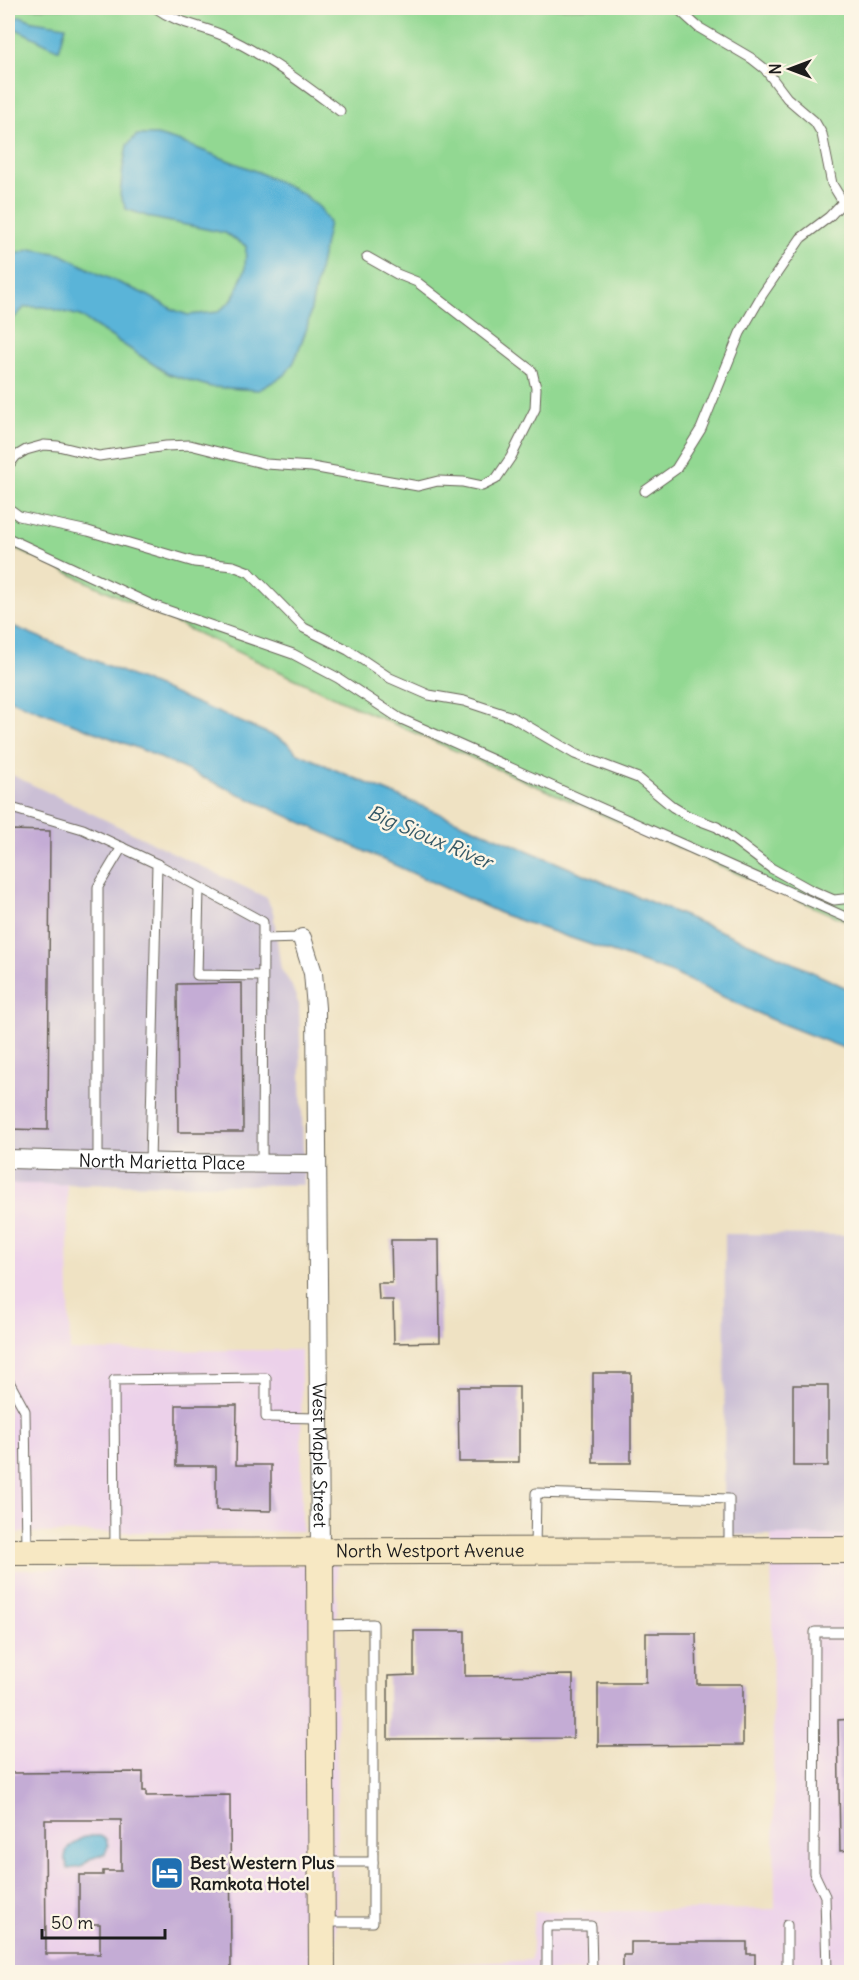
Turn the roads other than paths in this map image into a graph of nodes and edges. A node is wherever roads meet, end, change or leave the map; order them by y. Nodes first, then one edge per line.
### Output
1 (156, 8) edge
2 (677, 8) edge
3 (340, 111) dead end
4 (849, 205) edge
5 (367, 257) dead end
6 (8, 466) edge
7 (645, 490) dead end
8 (8, 508) edge
9 (8, 538) edge
10 (8, 807) edge
11 (122, 848) junction
12 (157, 864) junction
13 (199, 888) junction
14 (852, 898) edge
15 (852, 920) edge
16 (302, 938) joint
17 (263, 939) junction
18 (262, 976) junction
19 (8, 1159) edge
20 (98, 1162) junction
21 (150, 1163) junction
22 (262, 1164) junction
23 (317, 1164) junction
24 (8, 1380) edge
25 (319, 1418) junction
26 (852, 1550) edge
27 (535, 1551) junction
28 (729, 1551) junction
29 (17, 1552) edge
30 (115, 1552) junction
31 (320, 1552) junction
32 (320, 1625) junction
33 (852, 1632) edge
34 (322, 1862) junction
35 (373, 1862) junction
36 (322, 1922) junction
37 (787, 1925) dead end
38 (322, 1972) edge
39 (548, 1972) edge
40 (592, 1972) edge
41 (787, 1972) edge
42 (827, 1972) edge

1 - 3 lane
2 - 4 lane
4 - 7 lane
5 - 6 lane
8 - 14 lane
9 - 15 lane
10 - 11 lane
11 - 12 lane
11 - 20 lane
12 - 13 lane
12 - 21 lane
13 - 17 lane
13 - 18 lane
16 - 17 lane
16 - 23 street, West Maple Street
17 - 18 lane
18 - 22 lane
19 - 20 street, North Marietta Place
20 - 21 street, North Marietta Place
21 - 22 street, North Marietta Place
22 - 23 street, North Marietta Place
23 - 25 street, West Maple Street
24 - 29 lane
25 - 30 lane
25 - 31 street, West Maple Street
26 - 28 main road, North Westport Avenue
27 - 28 main road, North Westport Avenue
27 - 28 lane
27 - 31 main road, North Westport Avenue
29 - 30 main road, North Westport Avenue
30 - 31 main road, North Westport Avenue
31 - 32 main road, West Maple Street
32 - 34 main road, West Maple Street
32 - 35 lane
33 - 42 lane
34 - 35 lane
34 - 36 main road, West Maple Street
35 - 36 lane
36 - 38 main road, West Maple Street
37 - 41 lane
39 - 40 lane

